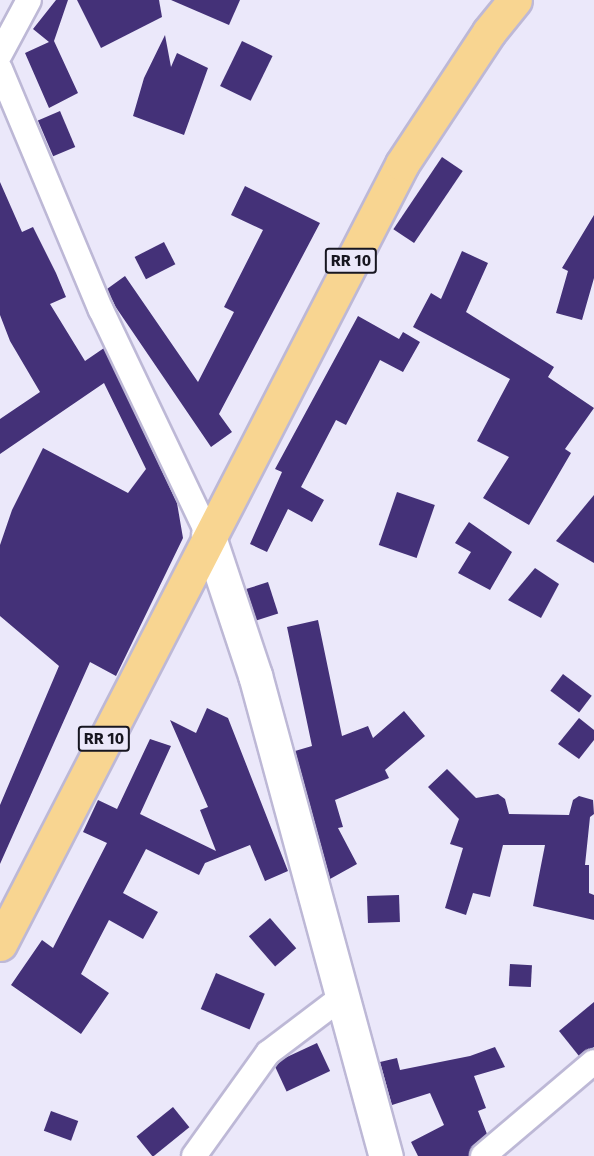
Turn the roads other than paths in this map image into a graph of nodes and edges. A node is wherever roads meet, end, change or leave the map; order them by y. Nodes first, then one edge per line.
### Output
1 (29, 0) edge
2 (515, 0) edge
3 (0, 54) edge
4 (0, 69) edge
5 (208, 534) junction
6 (3, 928) edge
7 (342, 997) junction
8 (594, 1062) edge
9 (194, 1156) edge
10 (386, 1156) edge
11 (483, 1156) edge

1 - 3 street
2 - 5 main road, RR 10
4 - 5 street
5 - 6 main road, RR 10
5 - 7 street
7 - 9 street
7 - 10 street
8 - 11 street

